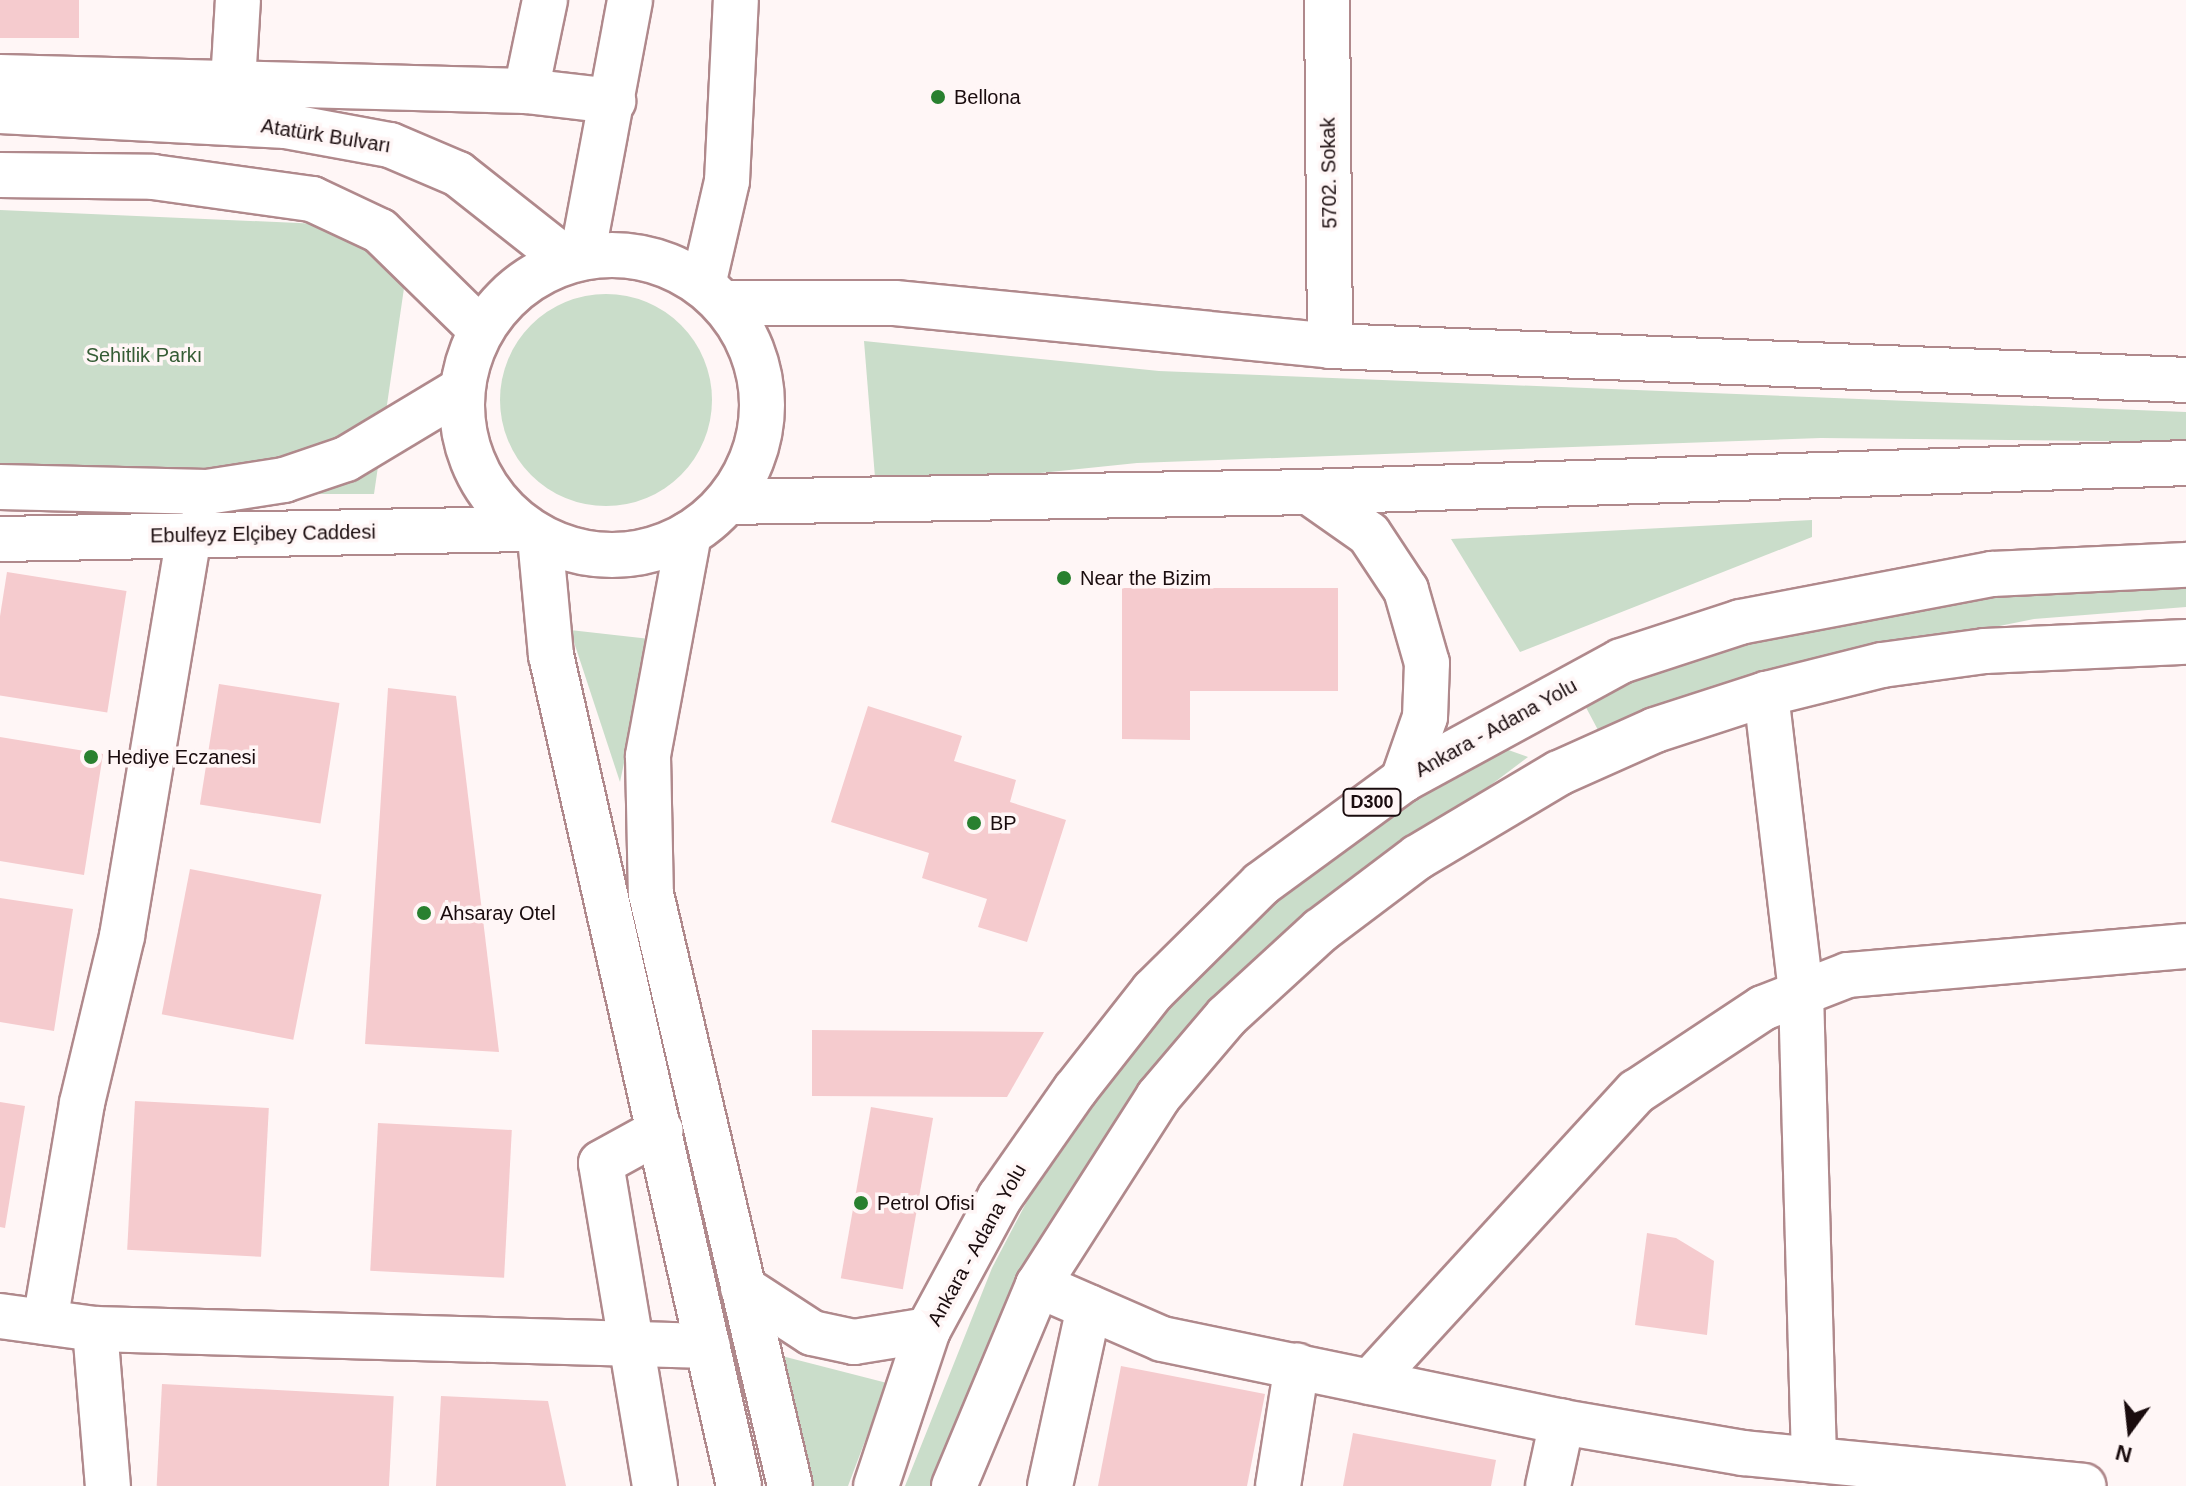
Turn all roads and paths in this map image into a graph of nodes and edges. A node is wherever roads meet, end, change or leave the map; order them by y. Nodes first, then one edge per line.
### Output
1 (238, 0) edge
2 (545, 0) edge
3 (630, 0) edge
4 (736, 0) edge
5 (1327, 0) edge
6 (0, 77) edge
7 (233, 83) junction
8 (526, 91) junction
9 (613, 101) junction
10 (0, 111) edge
11 (0, 175) edge
12 (575, 259) junction
13 (713, 294) junction
14 (481, 330) junction
15 (1330, 346) junction
16 (2185, 379) edge
17 (461, 390) junction
18 (2186, 463) edge
19 (0, 487) edge
20 (1309, 492) junction
21 (727, 502) junction
22 (533, 533) junction
23 (689, 534) junction
24 (189, 535) junction
25 (0, 539) edge
26 (2186, 565) edge
27 (2186, 642) edge
28 (1766, 694) junction
29 (1403, 780) junction
30 (2186, 946) edge
31 (1801, 993) junction
32 (661, 1130) junction
33 (1038, 1285) junction
34 (743, 1288) junction
35 (1089, 1307) junction
36 (0, 1316) edge
37 (45, 1322) junction
38 (95, 1329) junction
39 (928, 1330) junction
40 (629, 1343) junction
41 (708, 1346) junction
42 (1297, 1365) junction
43 (1370, 1382) junction
44 (1562, 1422) junction
45 (1814, 1460) junction
46 (2068, 1485) edge
47 (108, 1486) edge
48 (655, 1486) edge
49 (739, 1486) edge
50 (790, 1486) edge
51 (876, 1486) edge
52 (954, 1486) edge
53 (1050, 1486) edge
54 (1278, 1486) edge
55 (1548, 1486) edge

1 - 7 main road
2 - 8 main road
3 - 9 main road
4 - 13 main road
5 - 15 main road, 5702. Sokak
6 - 7 main road
7 - 8 main road
8 - 9 main road
9 - 12 main road
10 - 12 main road, Atatürk Bulvarı
11 - 14 main road
12 - 13 main road
12 - 14 main road
13 - 15 main road
13 - 21 main road
14 - 17 main road
15 - 16 main road
17 - 19 main road
17 - 22 main road
18 - 20 main road
20 - 21 main road
20 - 29 main road
21 - 23 main road
22 - 23 main road, Ebulfeyz Elçibey Caddesi
22 - 24 main road, Ebulfeyz Elçibey Caddesi
22 - 32 main road
23 - 34 main road
24 - 25 main road, Ebulfeyz Elçibey Caddesi
24 - 37 main road
26 - 29 main road, Ankara - Adana Yolu / D300
27 - 28 main road
28 - 31 main road
28 - 33 main road
29 - 39 main road, Ankara - Adana Yolu / D300
30 - 31 main road
31 - 43 main road
31 - 45 main road
32 - 40 main road
32 - 41 main road
33 - 35 main road
33 - 52 main road
34 - 39 main road
34 - 50 main road
35 - 42 main road
35 - 53 main road
36 - 37 main road
37 - 38 main road
38 - 40 main road
38 - 47 main road
39 - 51 main road, Ankara - Adana Yolu / D300
40 - 41 main road
40 - 48 main road
41 - 49 main road
42 - 43 main road
42 - 54 main road
43 - 44 main road
44 - 45 main road
44 - 55 main road
45 - 46 main road

